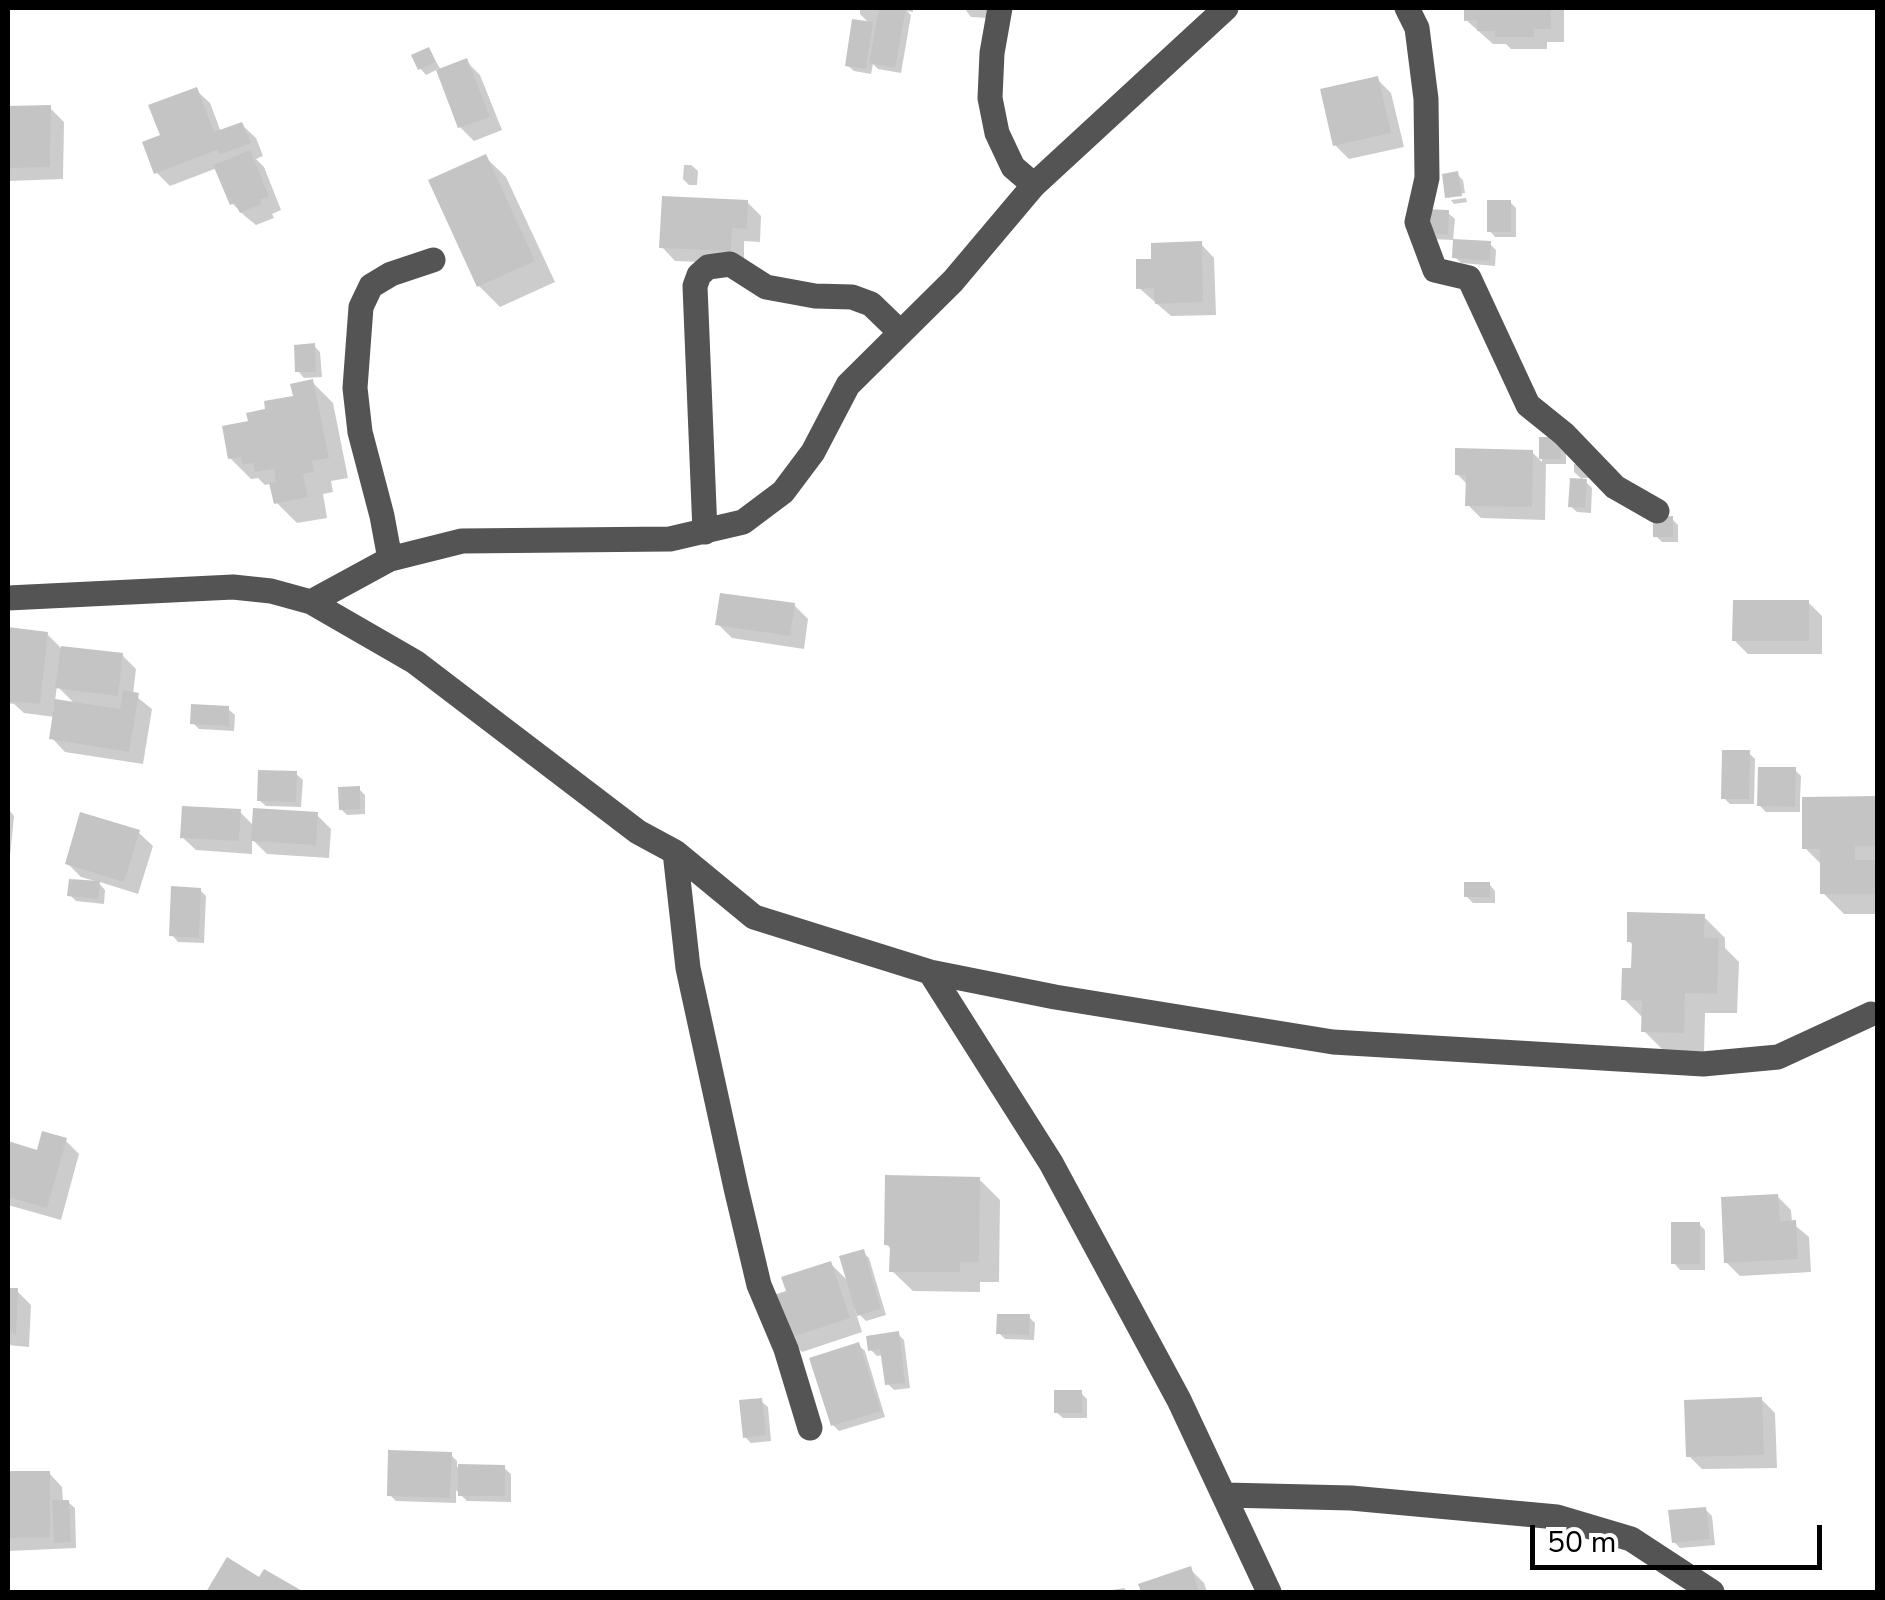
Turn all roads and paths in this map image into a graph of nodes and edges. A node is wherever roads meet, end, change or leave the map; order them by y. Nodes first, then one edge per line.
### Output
1 (1000, 8) edge
2 (1226, 8) edge
3 (1407, 8) edge
4 (1034, 185) junction
5 (433, 260) dead end
6 (900, 332) junction
7 (1657, 511) dead end
8 (705, 532) junction
9 (390, 559) junction
10 (8, 598) edge
11 (311, 602) junction
12 (675, 852) junction
13 (930, 972) junction
14 (1871, 1014) dead end
15 (810, 1428) dead end
16 (1224, 1495) junction
17 (1269, 1592) edge
18 (1712, 1592) edge

1 - 4 street
2 - 4 street
3 - 7 street
4 - 6 street
5 - 9 street
6 - 8 street
6 - 8 street
8 - 9 street
9 - 11 street
10 - 11 street
11 - 12 street
12 - 13 street
12 - 15 street
13 - 14 street
13 - 16 street
16 - 17 street
16 - 18 street

